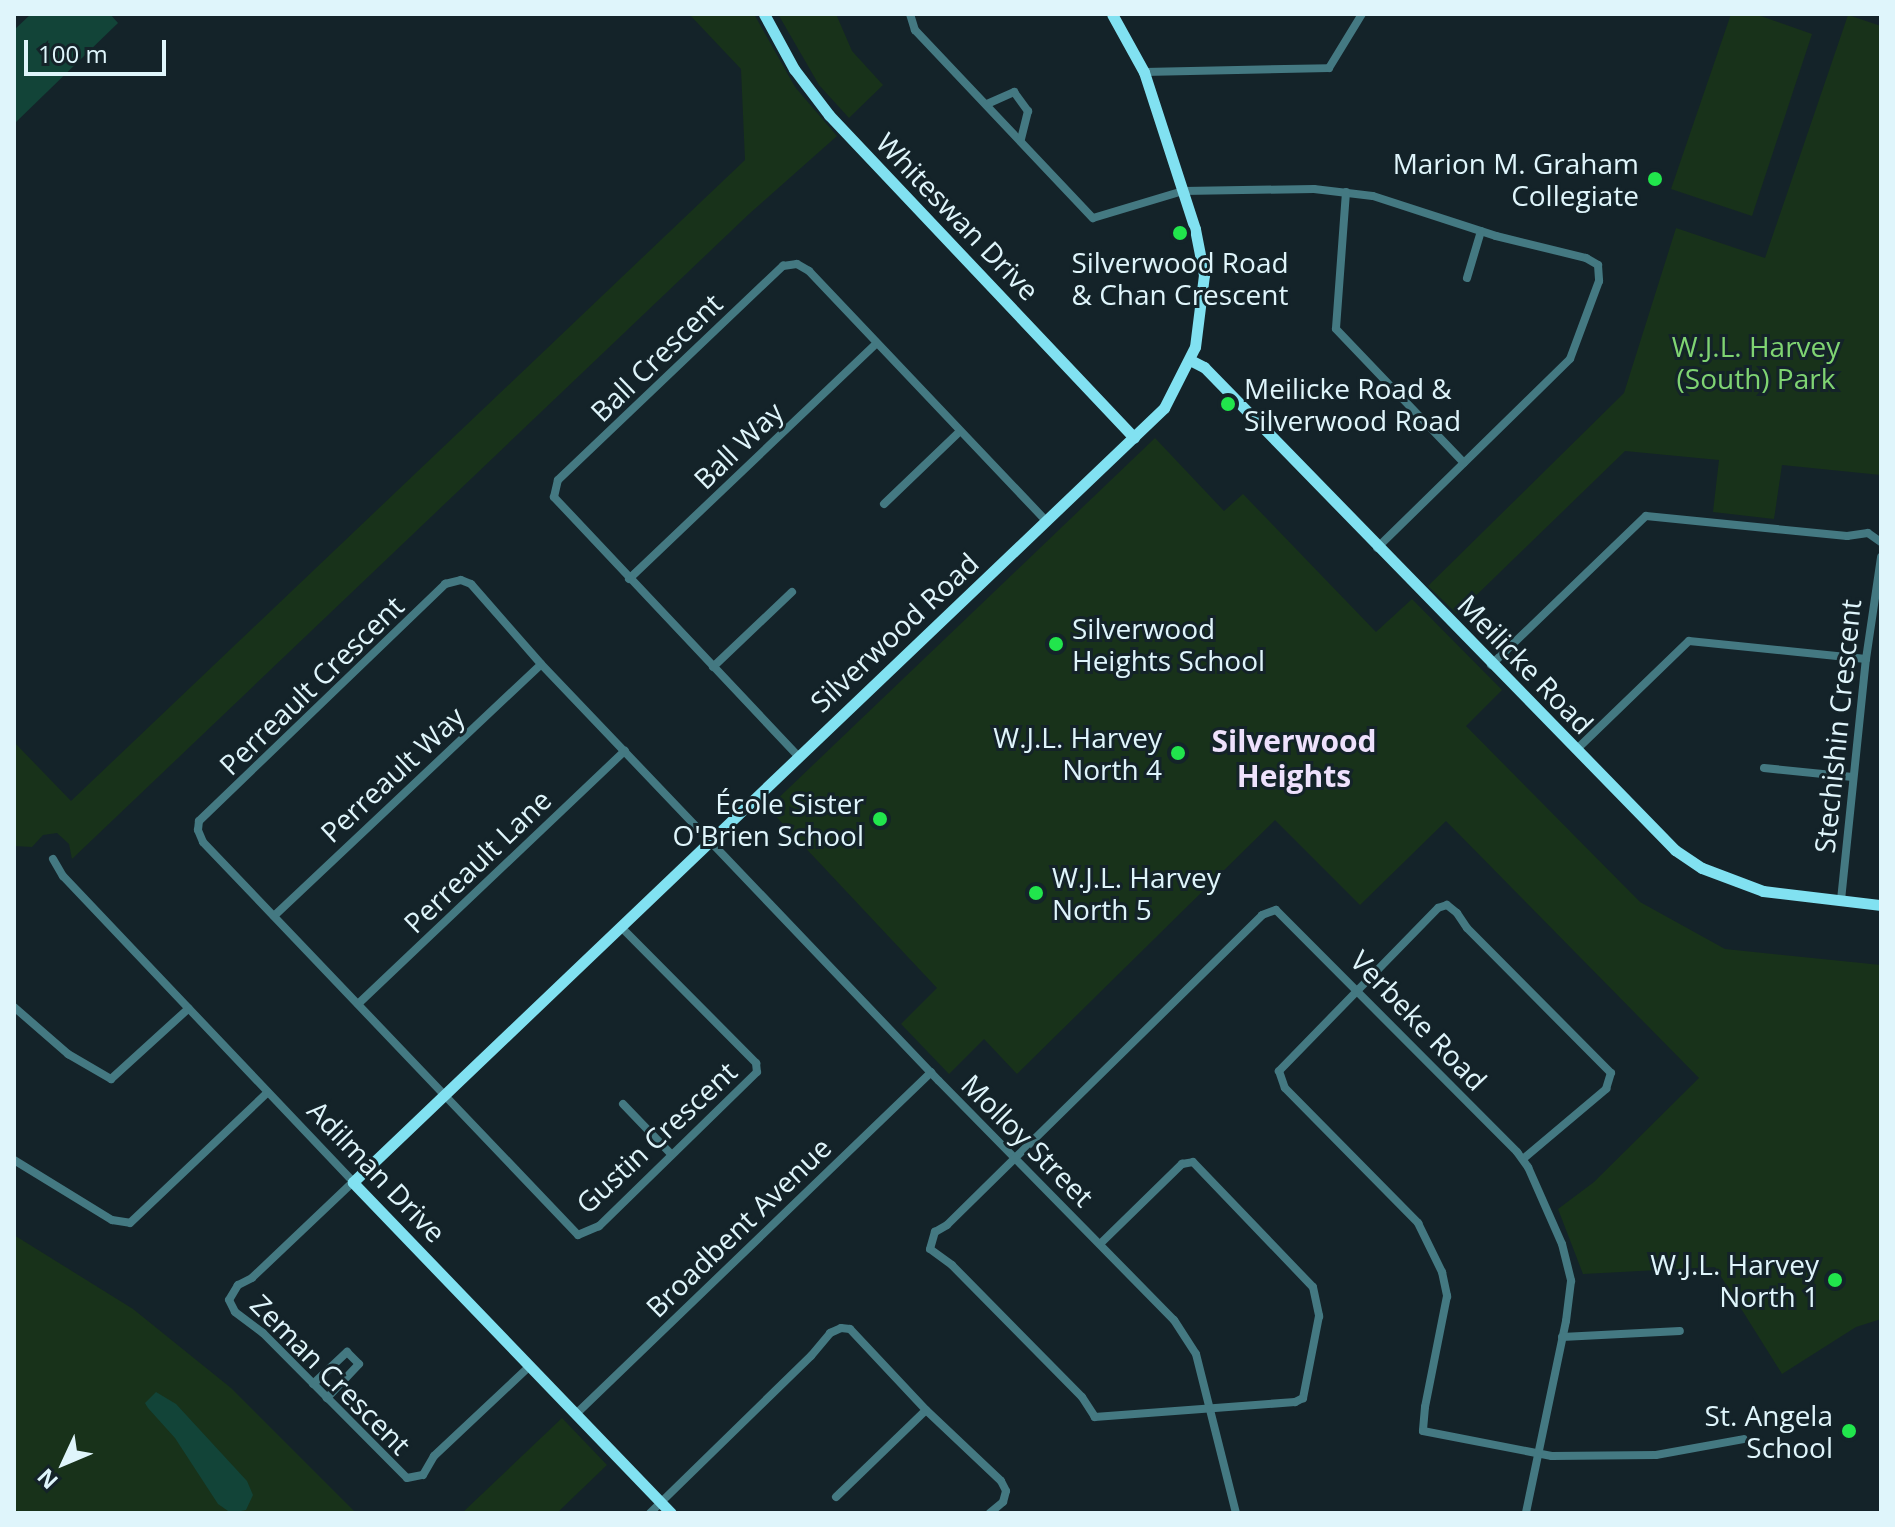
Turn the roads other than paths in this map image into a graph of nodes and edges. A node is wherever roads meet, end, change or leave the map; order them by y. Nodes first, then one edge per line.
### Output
1 (764, 14) edge
2 (910, 14) edge
3 (1112, 14) edge
4 (1362, 14) edge
5 (1144, 72) junction
6 (987, 104) junction
7 (1021, 140) junction
8 (1183, 191) junction
9 (1346, 192) junction
10 (1481, 231) junction
11 (1467, 278) dead end
12 (877, 343) junction
13 (1190, 360) junction
14 (960, 431) junction
15 (1134, 438) junction
16 (1464, 463) junction
17 (884, 504) dead end
18 (1047, 522) junction
19 (1881, 542) edge
20 (1377, 548) junction
21 (1881, 557) edge
22 (629, 579) junction
23 (792, 592) dead end
24 (1866, 659) junction
25 (541, 664) junction
26 (1491, 665) junction
27 (713, 667) junction
28 (1576, 750) junction
29 (625, 751) junction
30 (798, 756) junction
31 (1764, 768) dead end
32 (1853, 777) junction
33 (711, 842) junction
34 (53, 859) dead end
35 (1841, 900) junction
36 (1881, 905) edge
37 (274, 916) junction
38 (621, 927) junction
39 (1358, 990) junction
40 (358, 1004) junction
41 (14, 1007) edge
42 (189, 1008) junction
43 (931, 1072) junction
44 (268, 1092) junction
45 (445, 1094) junction
46 (623, 1104) dead end
47 (671, 1154) junction
48 (1016, 1158) junction
49 (1523, 1159) junction
50 (14, 1160) edge
51 (353, 1182) junction
52 (1100, 1244) junction
53 (1680, 1331) dead end
54 (1562, 1337) junction
55 (530, 1366) junction
56 (313, 1384) junction
57 (327, 1398) junction
58 (1209, 1408) junction
59 (926, 1410) junction
60 (576, 1414) junction
61 (1744, 1439) dead end
62 (1539, 1454) junction
63 (836, 1497) dead end
64 (661, 1503) junction
65 (650, 1513) edge
66 (671, 1513) edge
67 (990, 1513) edge
68 (1236, 1513) edge
69 (1526, 1513) edge

1 - 15 street, Whiteswan Drive
2 - 6 street
3 - 5 street, Silverwood Road
4 - 5 street
5 - 8 street, Silverwood Road
6 - 7 street
6 - 7 street
7 - 8 street
8 - 9 street
8 - 13 street, Silverwood Road
9 - 10 street
9 - 16 street
10 - 11 street
10 - 16 street
12 - 14 street, Ball Crescent
12 - 22 street, Ball Way
12 - 22 street, Ball Crescent
13 - 15 street, Silverwood Road
13 - 20 street, Meilicke Road
14 - 17 street
14 - 18 street, Ball Crescent
15 - 18 street, Silverwood Road
16 - 20 street
18 - 30 street, Silverwood Road
19 - 26 street
20 - 26 street, Meilicke Road
21 - 24 street, Stechishin Crescent
22 - 27 street, Ball Crescent
23 - 27 street
24 - 28 street
24 - 32 street, Stechishin Crescent
25 - 29 street, Perreault Crescent
25 - 37 street, Perreault Way
25 - 37 street, Perreault Crescent
26 - 28 street, Meilicke Road
27 - 30 street, Ball Crescent
28 - 35 street, Meilicke Road
29 - 33 street, Perreault Crescent
29 - 40 street, Perreault Lane
30 - 33 street, Silverwood Road
31 - 32 street
32 - 35 street, Stechishin Crescent
33 - 38 street, Silverwood Road
33 - 43 street, Molloy Street
34 - 42 street, Adilman Drive
35 - 36 street, Meilicke Road
37 - 40 street, Perreault Crescent
38 - 45 street, Silverwood Road
38 - 47 street, Gustin Crescent
39 - 48 street, Verbeke Road
39 - 49 street, Verbeke Road
39 - 49 street
39 - 62 street
40 - 45 street, Perreault Crescent
41 - 42 street
42 - 44 street, Adilman Drive
43 - 48 street, Molloy Street
43 - 60 street, Broadbent Avenue
44 - 50 street
44 - 51 street, Adilman Drive
45 - 47 street, Gustin Crescent
45 - 51 street, Silverwood Road
46 - 47 street
48 - 52 street, Molloy Street
48 - 58 street
49 - 54 street, Verbeke Road
51 - 55 street, Adilman Drive
51 - 56 street, Zeman Crescent
52 - 58 street, Molloy Street
52 - 58 street
53 - 54 street
54 - 62 street, Verbeke Road
55 - 57 street, Zeman Crescent
55 - 60 street, Adilman Drive
56 - 57 street, Zeman Crescent
56 - 57 street
58 - 68 street, Molloy Street
59 - 63 street
59 - 64 street
59 - 67 street
60 - 64 street, Adilman Drive
61 - 62 street
62 - 69 street, Verbeke Road
64 - 65 street
64 - 66 street, Adilman Drive

